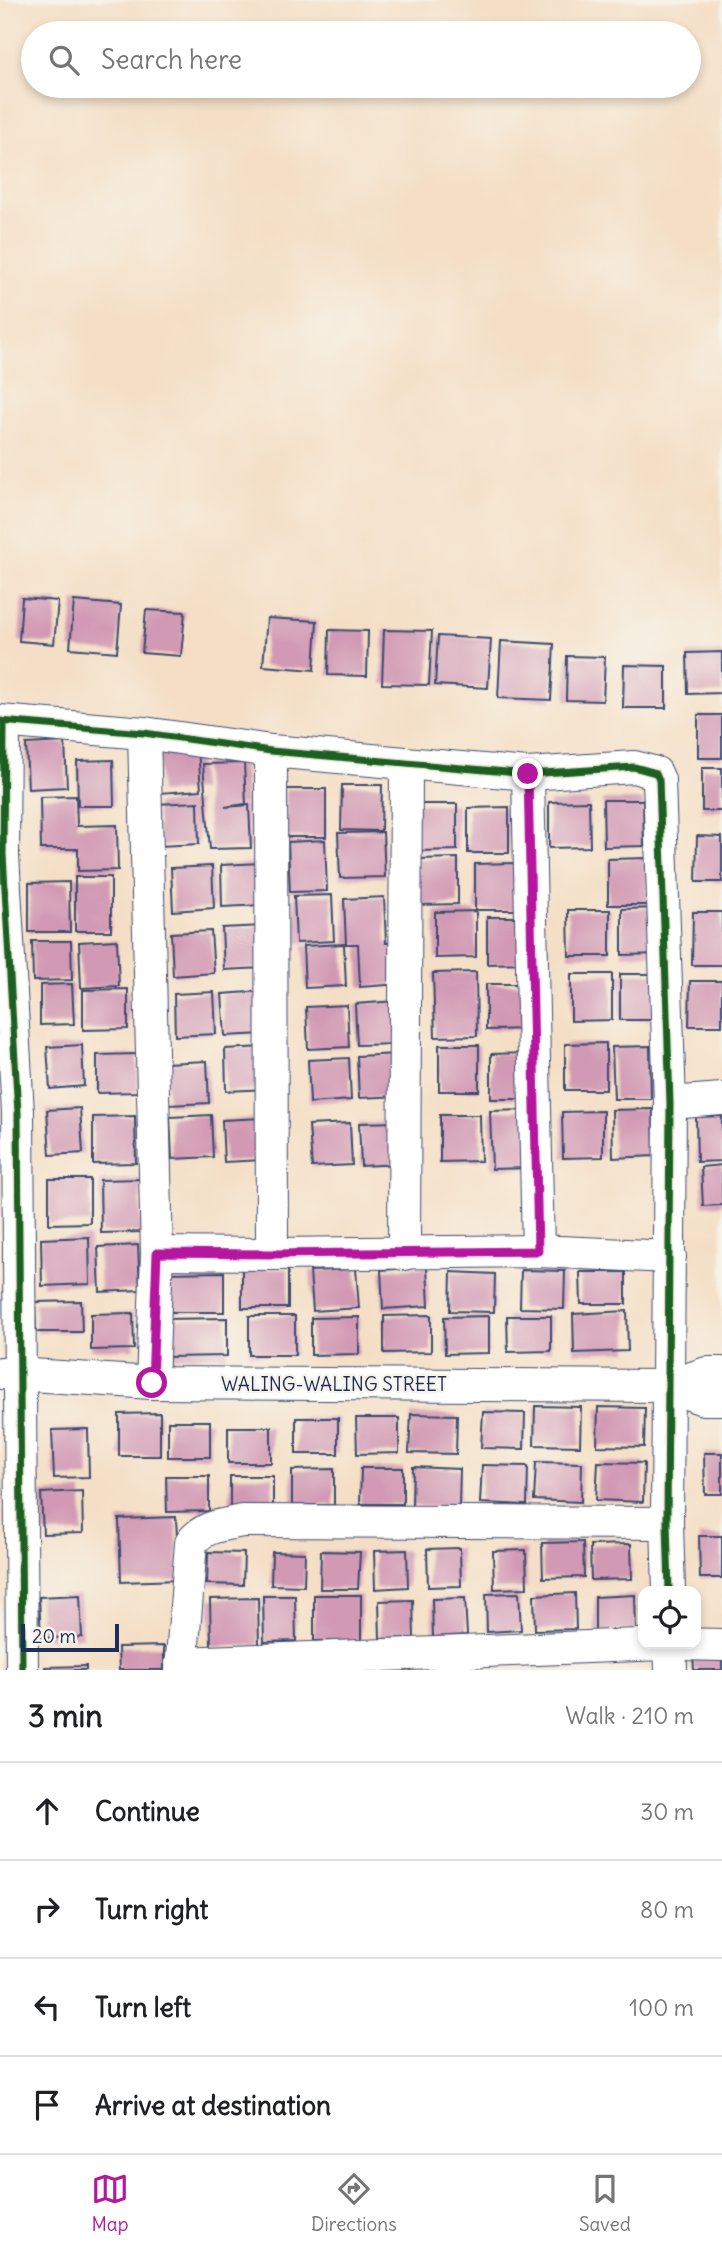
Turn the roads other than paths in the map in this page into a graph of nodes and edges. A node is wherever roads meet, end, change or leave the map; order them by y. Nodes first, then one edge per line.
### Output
1 (2, 722) edge
2 (144, 733) junction
3 (271, 751) junction
4 (406, 764) junction
5 (528, 774) junction
6 (2, 855) edge
7 (5, 987) edge
8 (722, 1099) edge
9 (670, 1103) junction
10 (9, 1113) edge
11 (10, 1247) edge
12 (538, 1251) junction
13 (157, 1253) junction
14 (272, 1254) junction
15 (404, 1254) junction
16 (670, 1257) junction
17 (722, 1373) edge
18 (10, 1374) edge
19 (152, 1383) junction
20 (668, 1386) junction
21 (722, 1399) edge
22 (667, 1523) junction
23 (669, 1586) edge
24 (701, 1644) edge
25 (638, 1645) edge
26 (722, 1645) edge
27 (670, 1649) edge
28 (181, 1667) edge
29 (22, 1670) edge
30 (671, 1670) edge

1 - 2 street
1 - 6 street
2 - 3 street
2 - 13 street
3 - 4 street
3 - 14 street
4 - 5 street
4 - 15 street
5 - 9 street
5 - 12 street
6 - 7 street
7 - 10 street
8 - 9 street
9 - 16 street
10 - 11 street
11 - 18 street
12 - 15 street
12 - 16 street
13 - 14 street
13 - 19 street
14 - 15 street
16 - 20 street
17 - 20 street, WALING-WALING STREET
18 - 19 street, WALING-WALING STREET
18 - 29 street
19 - 20 street, WALING-WALING STREET
20 - 21 street, WALING-WALING STREET
20 - 22 street
22 - 23 street
22 - 28 street
24 - 26 street
25 - 28 street
27 - 30 street

